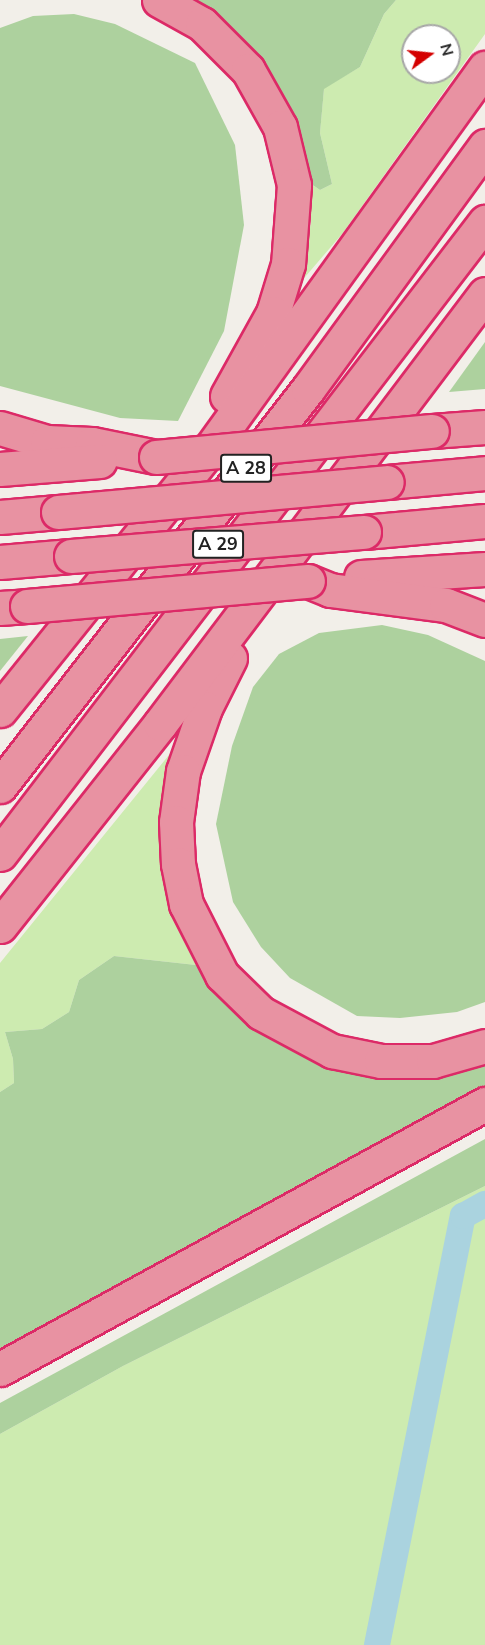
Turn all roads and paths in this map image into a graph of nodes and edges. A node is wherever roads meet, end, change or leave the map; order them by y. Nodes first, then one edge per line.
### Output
1 (159, 0) edge
2 (485, 68) edge
3 (485, 146) edge
4 (485, 222) edge
5 (485, 294) edge
6 (485, 427) edge
7 (0, 428) edge
8 (210, 449) junction
9 (156, 457) junction
10 (0, 470) edge
11 (485, 473) edge
12 (0, 516) edge
13 (485, 520) edge
14 (0, 562) edge
15 (485, 569) edge
16 (308, 581) junction
17 (13, 607) edge
18 (250, 607) junction
19 (485, 620) edge
20 (0, 710) edge
21 (0, 786) edge
22 (0, 855) edge
23 (0, 926) edge
24 (485, 1046) edge
25 (485, 1104) edge
26 (0, 1369) edge

1 - 8 highway
2 - 8 highway
3 - 21 highway, A 28
4 - 22 highway, A 28
5 - 18 highway
6 - 9 highway, bridge
7 - 9 highway
8 - 20 highway
9 - 10 highway
11 - 12 highway, A 29, bridge
13 - 14 highway, A 29, bridge
15 - 16 highway
16 - 17 highway, bridge
16 - 19 highway
18 - 23 highway
18 - 24 highway
25 - 26 highway

